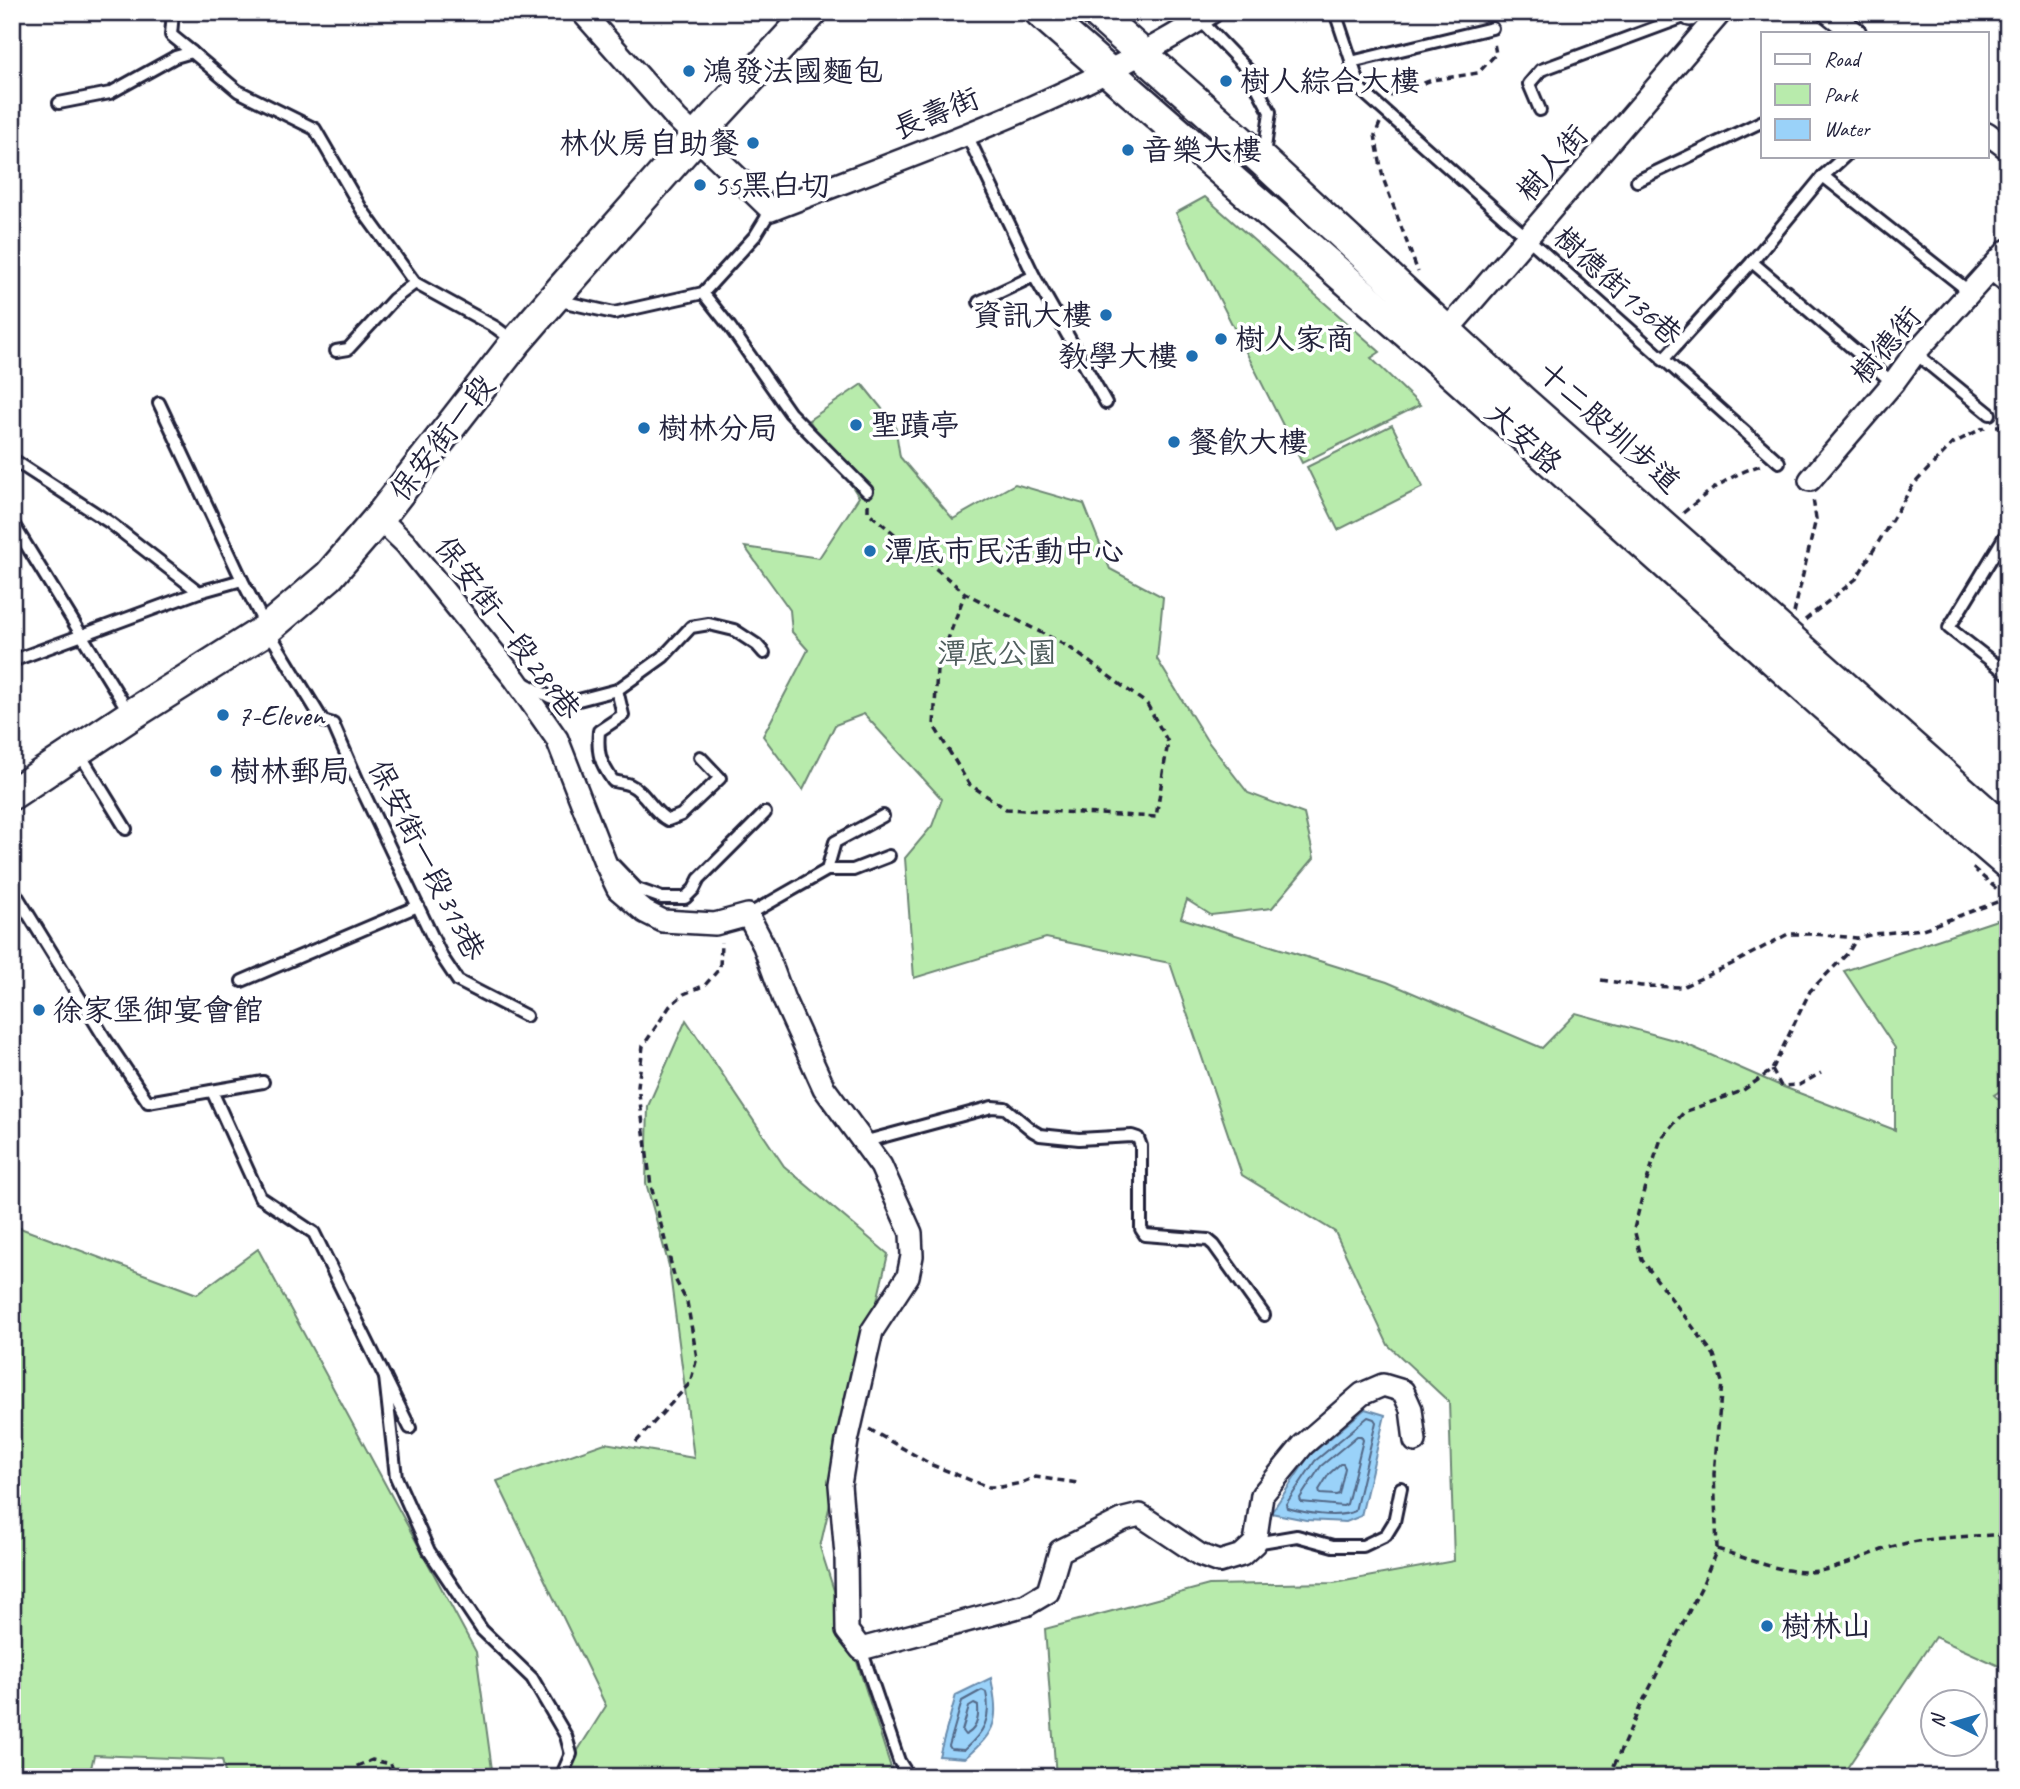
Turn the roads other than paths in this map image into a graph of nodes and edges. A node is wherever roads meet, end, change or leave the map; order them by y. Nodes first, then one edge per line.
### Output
1 (812, 12) edge
2 (1040, 12) edge
3 (1095, 12) edge
4 (1335, 12) edge
5 (1721, 12) edge
6 (1828, 12) edge
7 (171, 13) edge
8 (1693, 13) edge
9 (586, 14) edge
10 (1206, 16) edge
11 (1492, 28) road end
12 (1854, 32) edge
13 (192, 52) junction
14 (1142, 53) junction
15 (1351, 62) junction
16 (1107, 71) junction
17 (59, 103) dead end
18 (1540, 110) dead end
19 (1761, 122) edge
20 (1988, 134) edge
21 (967, 135) junction
22 (695, 137) junction
23 (2008, 149) edge
24 (1843, 158) edge
25 (1263, 161) junction
26 (1823, 176) junction
27 (1637, 181) dead end
28 (771, 210) junction
29 (1527, 238) junction
30 (2008, 250) edge
31 (1752, 261) junction
32 (1988, 273) junction
33 (1034, 276) junction
34 (415, 283) junction
35 (2008, 289) edge
36 (703, 293) junction
37 (1971, 293) junction
38 (553, 299) junction
39 (979, 302) dead end
40 (516, 342) junction
41 (1437, 342) junction
42 (336, 351) dead end
43 (1915, 354) junction
44 (1663, 360) junction
45 (1892, 383) junction
46 (159, 403) dead end
47 (1106, 403) dead end
48 (1990, 414) dead end
49 (12, 459) edge
50 (1779, 462) road end
51 (1810, 480) road end
52 (867, 491) road end
53 (379, 518) junction
54 (12, 522) edge
55 (2008, 531) edge
56 (242, 580) junction
57 (199, 592) junction
58 (267, 629) junction
59 (82, 636) junction
60 (764, 653) dead end
61 (12, 661) edge
62 (2008, 674) edge
63 (515, 679) junction
64 (617, 690) junction
65 (131, 715) junction
66 (77, 750) junction
67 (700, 757) dead end
68 (12, 794) edge
69 (765, 814) dead end
70 (883, 817) dead end
71 (126, 829) dead end
72 (2008, 832) edge
73 (889, 856) dead end
74 (605, 862) junction
75 (2008, 864) edge
76 (827, 870) junction
77 (12, 888) edge
78 (418, 906) junction
79 (748, 915) junction
80 (242, 981) dead end
81 (526, 1016) dead end
82 (263, 1082) dead end
83 (212, 1091) junction
84 (863, 1142) junction
85 (1264, 1315) dead end
86 (385, 1377) junction
87 (410, 1428) dead end
88 (1415, 1441) dead end
89 (1401, 1488) dead end
90 (1255, 1543) junction
91 (861, 1648) junction
92 (561, 1777) edge
93 (909, 1777) edge

1 - 22 street, 保安街一段
2 - 16 street, 大安路
3 - 14 street, 大安路
4 - 15 lane
5 - 29 street, 樹人街
6 - 12 street
7 - 13 lane
8 - 18 lane
9 - 22 street
10 - 14 street, 長壽街
10 - 25 lane
11 - 15 lane
13 - 17 lane
13 - 34 lane
14 - 16 street, 長壽街
14 - 25 street, 大安路
15 - 29 lane, 樹德街136巷
16 - 21 street, 長壽街
16 - 41 street, 大安路
19 - 27 lane
20 - 23 street
21 - 28 street, 長壽街
21 - 33 lane
22 - 28 street
22 - 38 street, 保安街一段
24 - 26 lane
25 - 41 street, 大安路
26 - 31 lane
26 - 37 lane
28 - 36 lane
29 - 41 street, 樹人街
29 - 44 lane, 樹德街136巷
30 - 32 street, 樹德街
31 - 44 lane
31 - 45 lane
32 - 35 lane
32 - 37 street, 樹德街
33 - 39 lane
33 - 47 lane
34 - 40 lane
34 - 42 lane
36 - 38 lane
36 - 52 lane
37 - 43 street, 樹德街
38 - 40 street, 保安街一段
40 - 53 street, 保安街一段
41 - 72 street, 大安路
41 - 75 street, 大安路
43 - 45 street, 樹德街
43 - 48 lane
44 - 50 lane, 樹德街136巷
45 - 51 street, 樹德街
46 - 56 lane, 保安街一段313巷
49 - 57 lane
53 - 58 street, 保安街一段
53 - 63 street, 保安街一段289巷
54 - 59 lane
55 - 62 lane
56 - 57 lane
56 - 58 lane, 保安街一段313巷
57 - 59 lane
58 - 65 street, 保安街一段
58 - 78 lane, 保安街一段313巷
59 - 61 lane
59 - 65 lane
60 - 64 lane
63 - 64 lane
63 - 74 street, 保安街一段289巷
64 - 67 lane
65 - 66 street, 保安街一段
66 - 68 street, 保安街一段
66 - 71 lane
69 - 74 lane
70 - 76 lane
73 - 76 lane
74 - 79 street, 保安街一段289巷
76 - 79 lane
77 - 83 lane
78 - 80 lane
78 - 81 lane, 保安街一段313巷
79 - 84 street
82 - 83 lane
83 - 86 lane
84 - 85 lane
84 - 91 street
86 - 87 lane
86 - 92 lane
88 - 90 street
89 - 90 lane
90 - 91 street
91 - 93 lane

